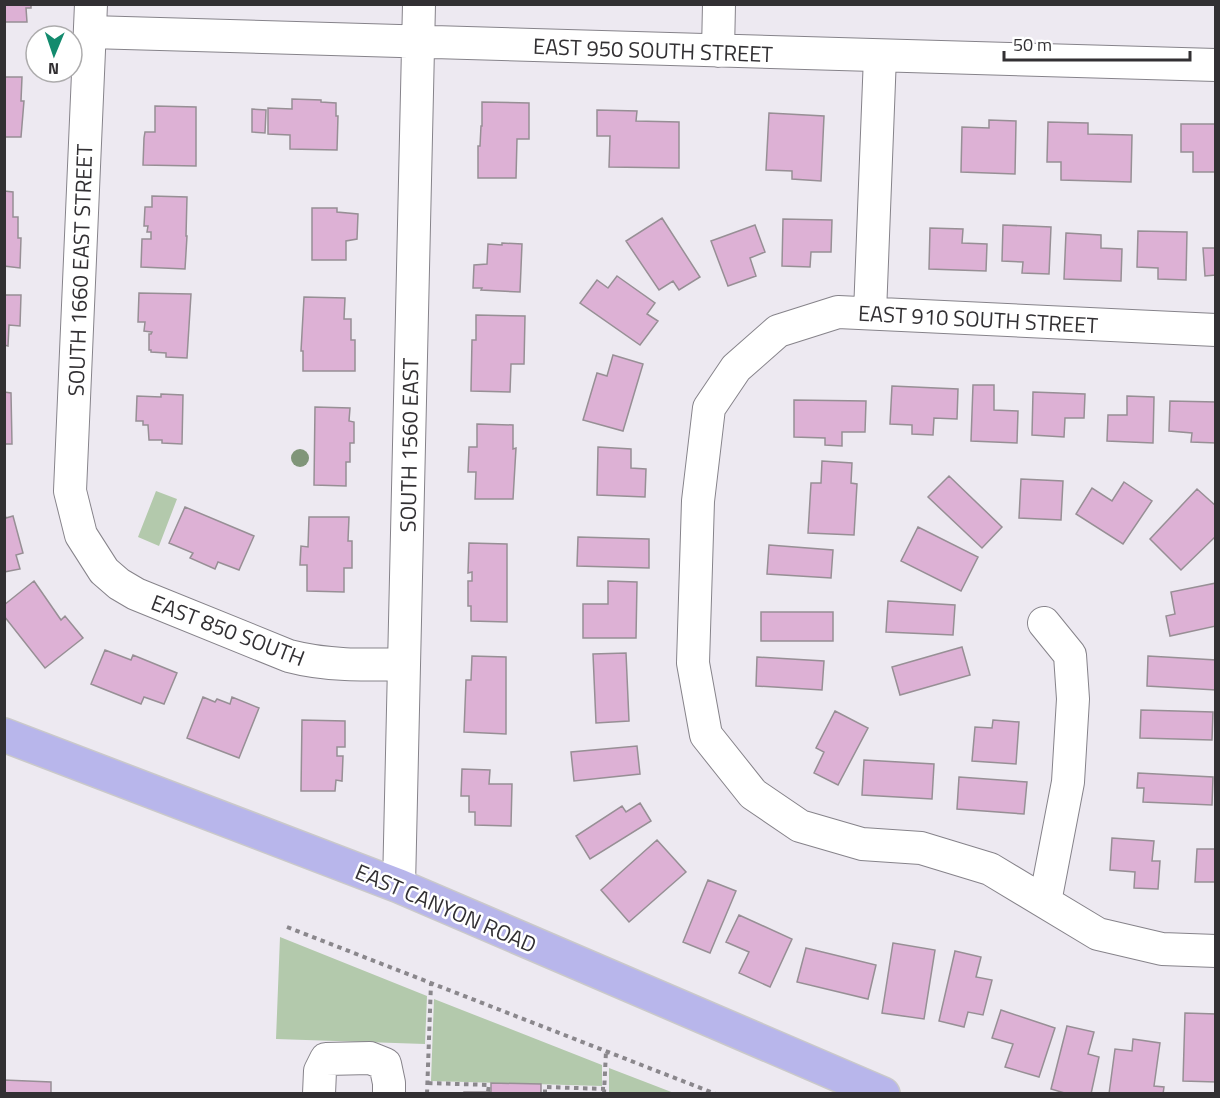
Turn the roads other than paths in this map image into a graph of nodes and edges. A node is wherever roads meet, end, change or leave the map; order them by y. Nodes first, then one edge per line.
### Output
1 (419, 4) edge
2 (719, 4) edge
3 (90, 18) edge
4 (419, 44) junction
5 (718, 51) junction
6 (880, 56) junction
7 (1215, 66) edge
8 (870, 314) junction
9 (1215, 330) edge
10 (81, 535) joint
11 (1044, 622) dead end
12 (403, 664) junction
13 (4, 735) edge
14 (399, 886) junction
15 (1045, 902) junction
16 (1215, 951) edge
17 (319, 1094) edge
18 (389, 1094) edge
19 (883, 1094) edge

1 - 4 street, SOUTH 1560 EAST
2 - 5 street
3 - 4 street, EAST 950 SOUTH STREET
3 - 10 street, SOUTH 1660 EAST STREET
4 - 5 street, EAST 950 SOUTH STREET
4 - 12 street, SOUTH 1560 EAST
5 - 6 street, EAST 950 SOUTH STREET
6 - 7 street, EAST 950 SOUTH STREET
6 - 8 street
8 - 9 street, EAST 910 SOUTH STREET
8 - 15 street, EAST 910 SOUTH STREET
10 - 12 street, EAST 850 SOUTH
11 - 15 street
12 - 14 street, SOUTH 1560 EAST
13 - 14 main road, EAST CANYON ROAD
14 - 19 main road, EAST CANYON ROAD
15 - 16 street, EAST 910 SOUTH STREET
17 - 18 street

